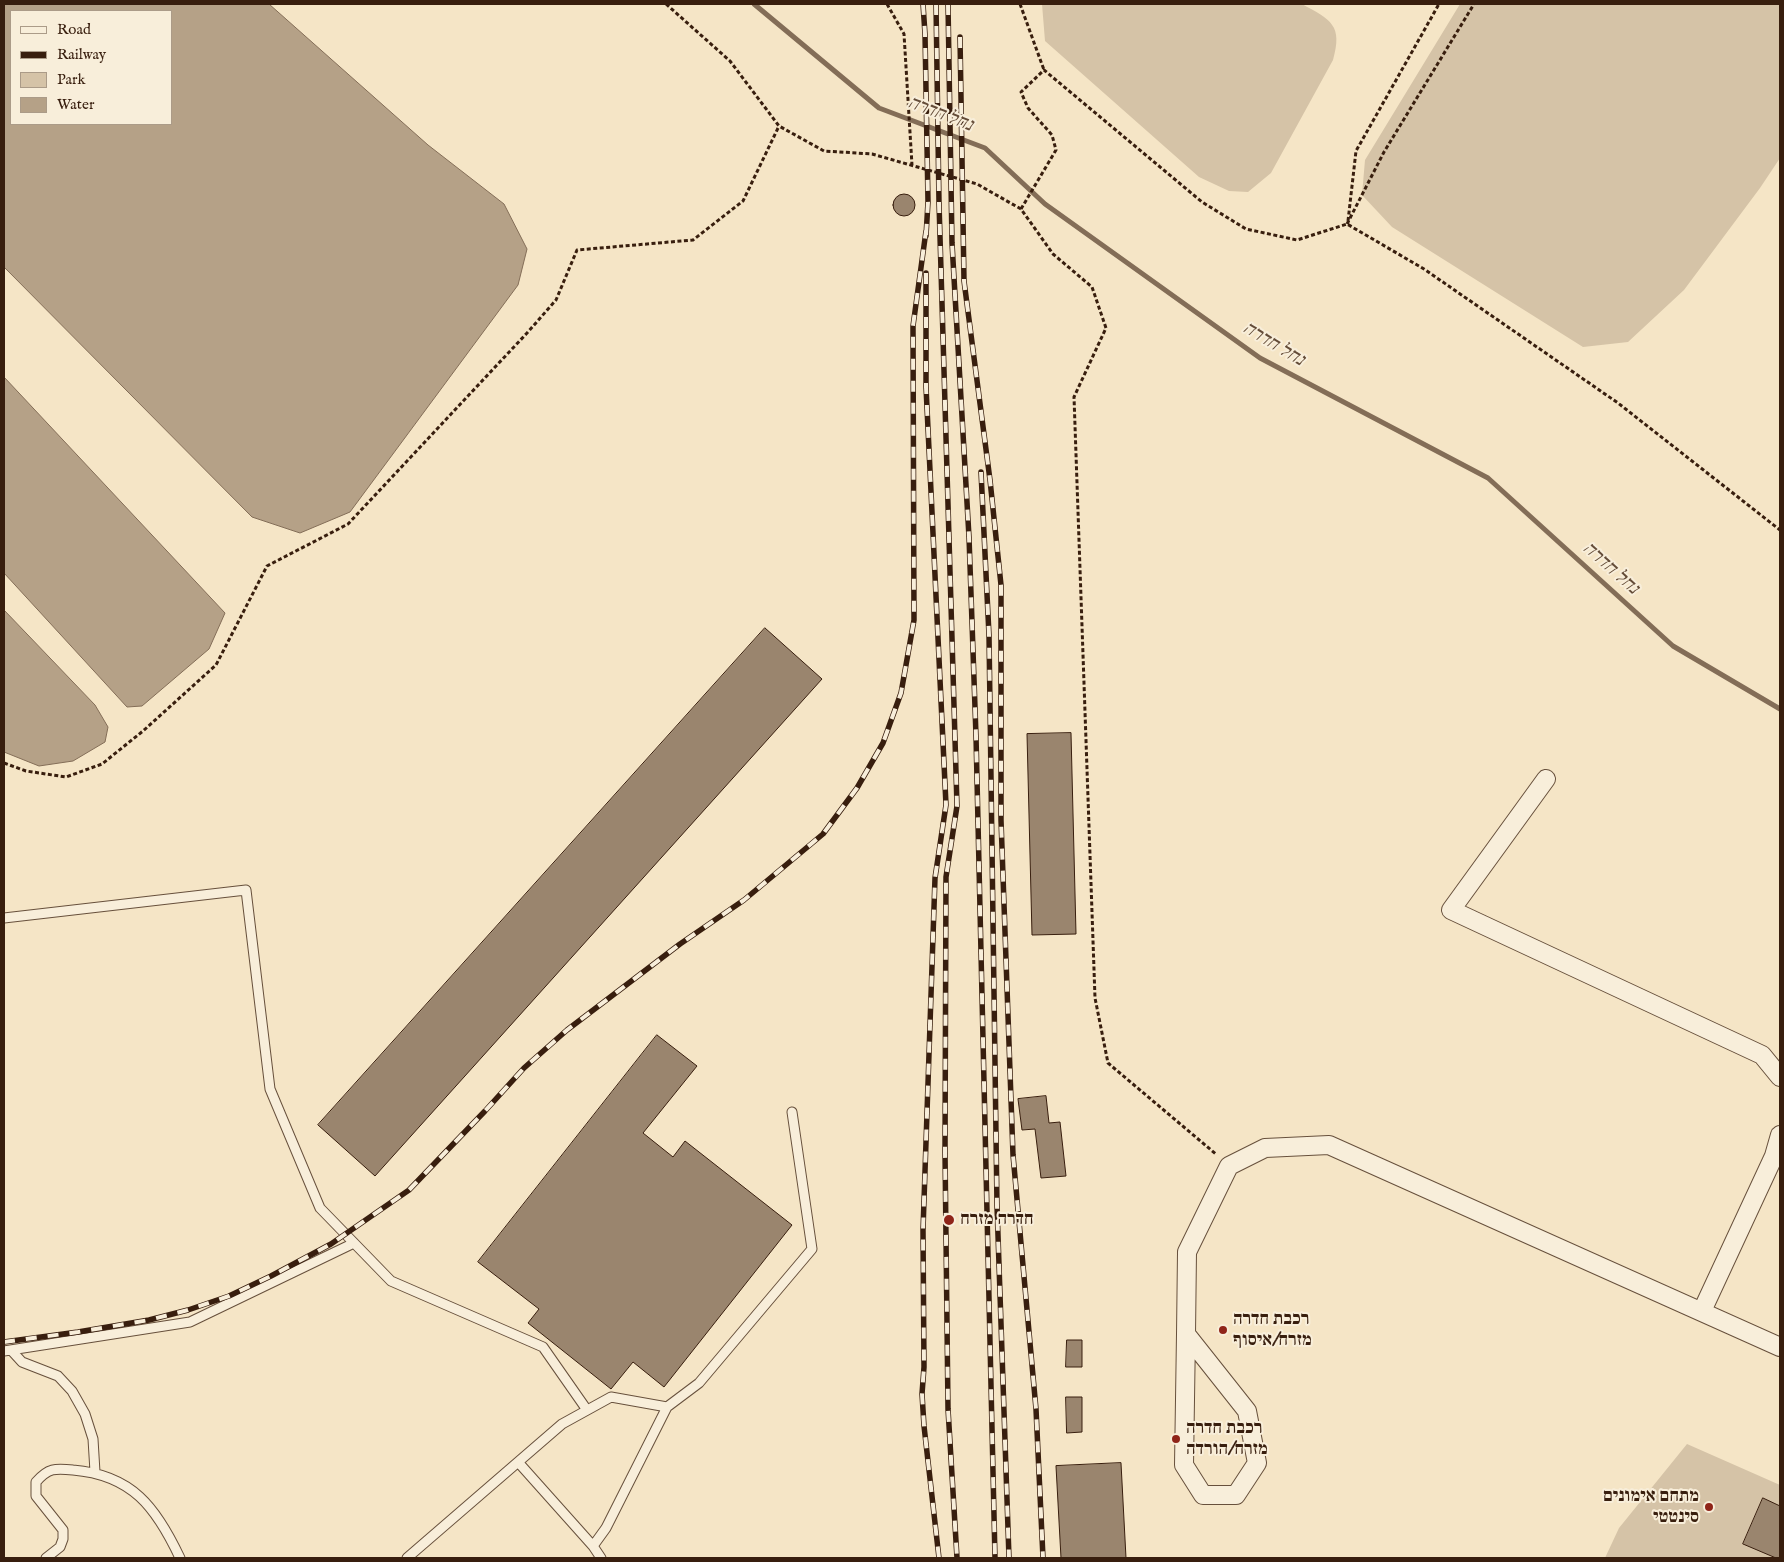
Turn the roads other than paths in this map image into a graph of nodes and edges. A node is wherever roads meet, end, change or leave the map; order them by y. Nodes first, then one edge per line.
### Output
1 (1546, 779) dead end
2 (4, 918) edge
3 (1780, 1077) edge
4 (792, 1112) dead end
5 (1780, 1134) edge
6 (354, 1243) junction
7 (1702, 1311) junction
8 (1186, 1334) junction
9 (1780, 1347) edge
10 (7, 1351) edge
11 (668, 1407) junction
12 (587, 1410) junction
13 (518, 1462) junction
14 (94, 1472) junction
15 (593, 1546) junction
16 (46, 1558) edge
17 (180, 1558) edge
18 (407, 1558) edge
19 (601, 1558) edge

1 - 3 street
2 - 6 lane
4 - 11 lane
5 - 7 street
6 - 10 lane
6 - 12 lane
7 - 8 street
7 - 9 street
8 - 8 street
10 - 14 lane
11 - 12 lane
11 - 15 lane
12 - 13 lane
13 - 15 lane
13 - 18 lane
14 - 16 lane
14 - 17 lane
15 - 19 lane

